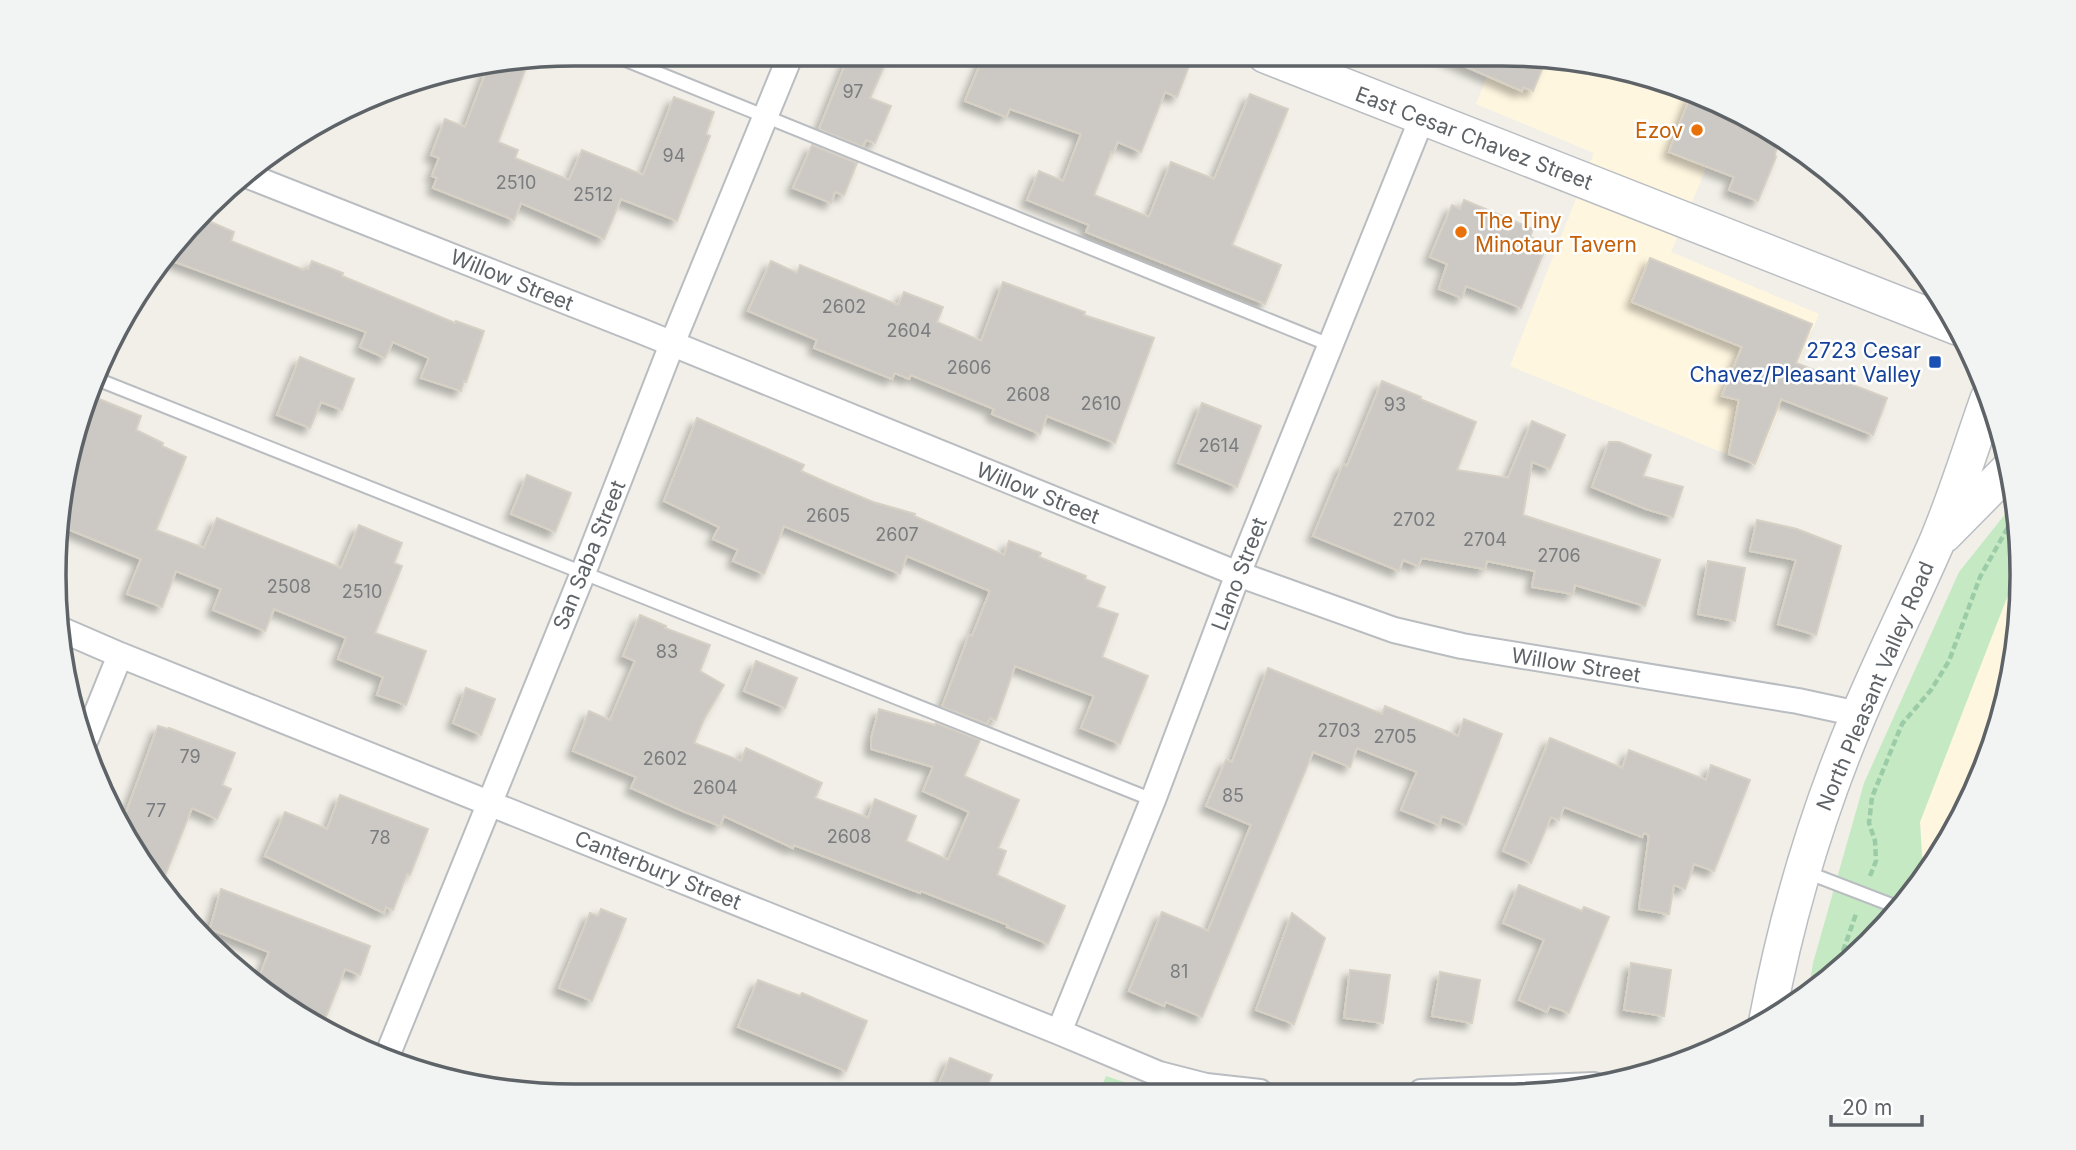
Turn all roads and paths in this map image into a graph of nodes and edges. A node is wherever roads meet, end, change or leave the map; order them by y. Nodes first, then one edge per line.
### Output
1 (641, 66) edge
2 (786, 66) edge
3 (1292, 66) edge
4 (767, 117) junction
5 (1422, 118) junction
6 (256, 179) edge
7 (1941, 321) edge
8 (672, 344) junction
9 (1330, 345) junction
10 (104, 382) edge
11 (1983, 412) edge
12 (2000, 478) edge
13 (2007, 529) edge
14 (1936, 542) junction
15 (583, 573) junction
16 (1238, 574) junction
17 (70, 633) edge
18 (120, 655) junction
19 (1858, 714) junction
20 (90, 729) edge
21 (1153, 800) junction
22 (489, 802) junction
23 (1802, 870) junction
24 (1864, 894) junction
25 (1888, 904) edge
26 (1843, 950) edge
27 (1769, 1007) edge
28 (1059, 1032) junction
29 (390, 1049) edge
30 (1198, 1084) edge

1 - 4 lane
2 - 4 street, San Saba Street
3 - 5 main road, East Cesar Chavez Street
4 - 8 street, San Saba Street
4 - 9 lane
5 - 7 main road, East Cesar Chavez Street
5 - 9 street, Llano Street
6 - 8 street, Willow Street
8 - 15 street, San Saba Street
8 - 16 street, Willow Street
9 - 16 street, Llano Street
10 - 15 lane
11 - 14 main road, North Pleasant Valley Road
12 - 14 main road
13 - 24 path
14 - 19 main road, North Pleasant Valley Road
15 - 21 lane
15 - 22 street, San Saba Street
16 - 19 street, Willow Street
16 - 21 street, Llano Street
17 - 18 street, Canterbury Street
18 - 20 street
18 - 22 street, Canterbury Street
19 - 23 main road, North Pleasant Valley Road
21 - 28 street, Llano Street
22 - 28 street, Canterbury Street
22 - 29 street, San Saba Street
23 - 24 lane
23 - 27 main road, North Pleasant Valley Road
24 - 25 lane
24 - 26 path
28 - 30 street, Canterbury Street

